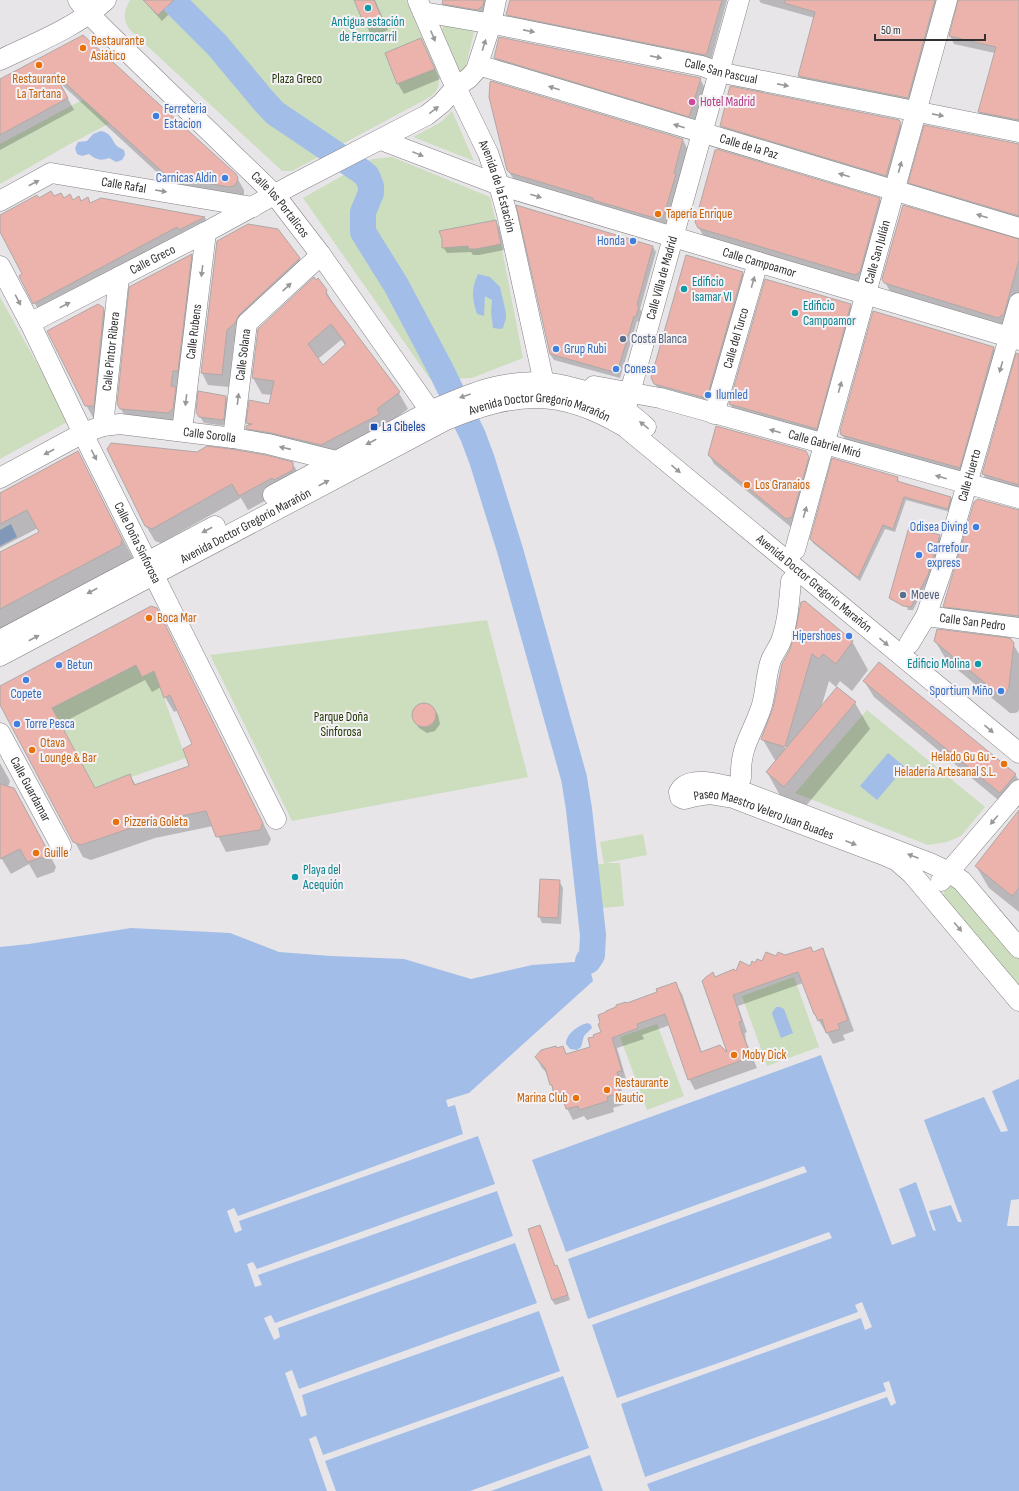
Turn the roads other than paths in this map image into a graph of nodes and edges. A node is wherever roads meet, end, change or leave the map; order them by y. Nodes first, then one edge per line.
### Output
1 (106, 0) edge
2 (496, 0) edge
3 (738, 0) edge
4 (947, 0) edge
5 (420, 6) edge
6 (84, 7) edge
7 (491, 24) junction
8 (0, 60) edge
9 (478, 65) junction
10 (718, 72) junction
11 (456, 87) junction
12 (916, 111) junction
13 (1019, 132) edge
14 (702, 133) junction
15 (379, 141) junction
16 (499, 185) junction
17 (894, 190) junction
18 (275, 195) junction
19 (0, 201) edge
20 (253, 207) junction
21 (1019, 228) edge
22 (206, 232) junction
23 (672, 237) junction
24 (321, 255) junction
25 (758, 262) junction
26 (0, 266) edge
27 (118, 277) junction
28 (866, 294) junction
29 (1019, 303) edge
30 (30, 323) junction
31 (1014, 339) edge
32 (543, 380) junction
33 (494, 395) junction
34 (626, 410) junction
35 (714, 414) junction
36 (439, 418) junction
37 (103, 426) junction
38 (182, 431) junction
39 (83, 433) junction
40 (233, 438) junction
41 (824, 444) junction
42 (336, 461) junction
43 (0, 478) edge
44 (967, 484) junction
45 (1019, 498) edge
46 (795, 550) junction
47 (151, 568) junction
48 (791, 581) dead end
49 (926, 616) junction
50 (1019, 628) edge
51 (0, 640) edge
52 (909, 644) junction
53 (0, 656) edge
54 (0, 733) edge
55 (1019, 736) edge
56 (1019, 754) edge
57 (741, 778) dead end
58 (1019, 790) edge
59 (276, 819) dead end
60 (61, 846) dead end
61 (949, 872) junction
62 (933, 898) junction
63 (1019, 948) edge
64 (1019, 1001) edge

1 - 6 street
2 - 7 street
3 - 10 street, Calle Villa de Madrid
4 - 12 street, Calle San Julián
5 - 7 street, Calle San Pascual
5 -> 11 street, Avenida de la Estación
6 - 8 street
6 - 18 street, Calle los Portalicos
9 -> 7 street
7 -> 10 street, Calle San Pascual
9 - 11 street
14 -> 9 street, Calle de la Paz
10 -> 12 street, Calle San Pascual
10 - 14 street, Calle Villa de Madrid
15 -> 11 street
11 - 16 street, Avenida de la Estación
12 -> 13 street, Calle San Pascual
17 -> 12 street, Calle San Julián
17 -> 14 street, Calle de la Paz
14 - 23 street, Calle Villa de Madrid
15 -> 16 street
15 - 18 street
16 -> 23 street, Calle Campoamor
16 - 32 street, Avenida de la Estación
21 -> 17 street, Calle de la Paz
17 - 28 street, Calle San Julián
18 - 20 street, Calle Greco
18 - 24 street, Calle los Portalicos
19 -> 20 street, Calle Rafal
20 - 22 street, Calle Greco
22 - 27 street, Calle Greco
22 -> 38 street, Calle Rubens
23 - 25 street, Calle Campoamor
23 - 34 street, Calle Villa de Madrid
24 - 36 street, Calle los Portalicos
40 -> 24 street, Calle Solana
25 - 28 street, Calle Campoamor
35 -> 25 street, Calle del Turco
26 -> 30 street, Calle Doña Sinforosa
30 -> 27 street, Calle Greco
27 - 37 street, Calle Pintor Ribera
28 - 31 street, Calle Campoamor
41 -> 28 street, Calle San Julián
29 - 31 street, Calle Huerto
30 - 39 street, Calle Doña Sinforosa
31 -> 44 street, Calle Huerto
32 - 33 street, Avenida Doctor Gregorio Marañón
32 - 34 street, Avenida Doctor Gregorio Marañón
33 - 34 street, Avenida Doctor Gregorio Marañón
33 - 36 street, Avenida Doctor Gregorio Marañón
34 - 35 street, Calle Gabriel Miró
46 -> 34 street, Avenida Doctor Gregorio Marañón
34 -> 56 street, Avenida Doctor Gregorio Marañón
41 -> 35 street, Calle Gabriel Miró
36 -> 42 street, Avenida Doctor Gregorio Marañón
47 -> 36 street, Avenida Doctor Gregorio Marañón
37 - 38 street, Calle Sorolla
37 - 39 street, Calle Sorolla
38 - 40 street, Calle Sorolla
39 -> 43 street, Calle Sorolla
39 -> 47 street, Calle Doña Sinforosa
42 -> 40 street, Calle Sorolla
44 -> 41 street, Calle Gabriel Miró
46 -> 41 street, Calle San Julián
42 -> 47 street, Avenida Doctor Gregorio Marañón
44 - 45 street, Calle Gabriel Miró
44 - 49 street, Calle Huerto
46 - 52 street, Avenida Doctor Gregorio Marañón
47 -> 51 street, Avenida Doctor Gregorio Marañón
53 -> 47 street, Avenida Doctor Gregorio Marañón
47 - 59 street, Calle Doña Sinforosa
48 - 57 street
49 - 50 street, Calle San Pedro
49 - 52 street, Calle Huerto
52 - 55 street, Avenida Doctor Gregorio Marañón
54 - 60 street, Calle Guardamar
58 -> 61 street
61 - 62 street
61 -> 62 street, Paseo Maestro Velero Juan Buades
61 - 63 street, Paseo Maestro Velero Juan Buades
62 -> 64 street, Paseo Maestro Velero Juan Buades

